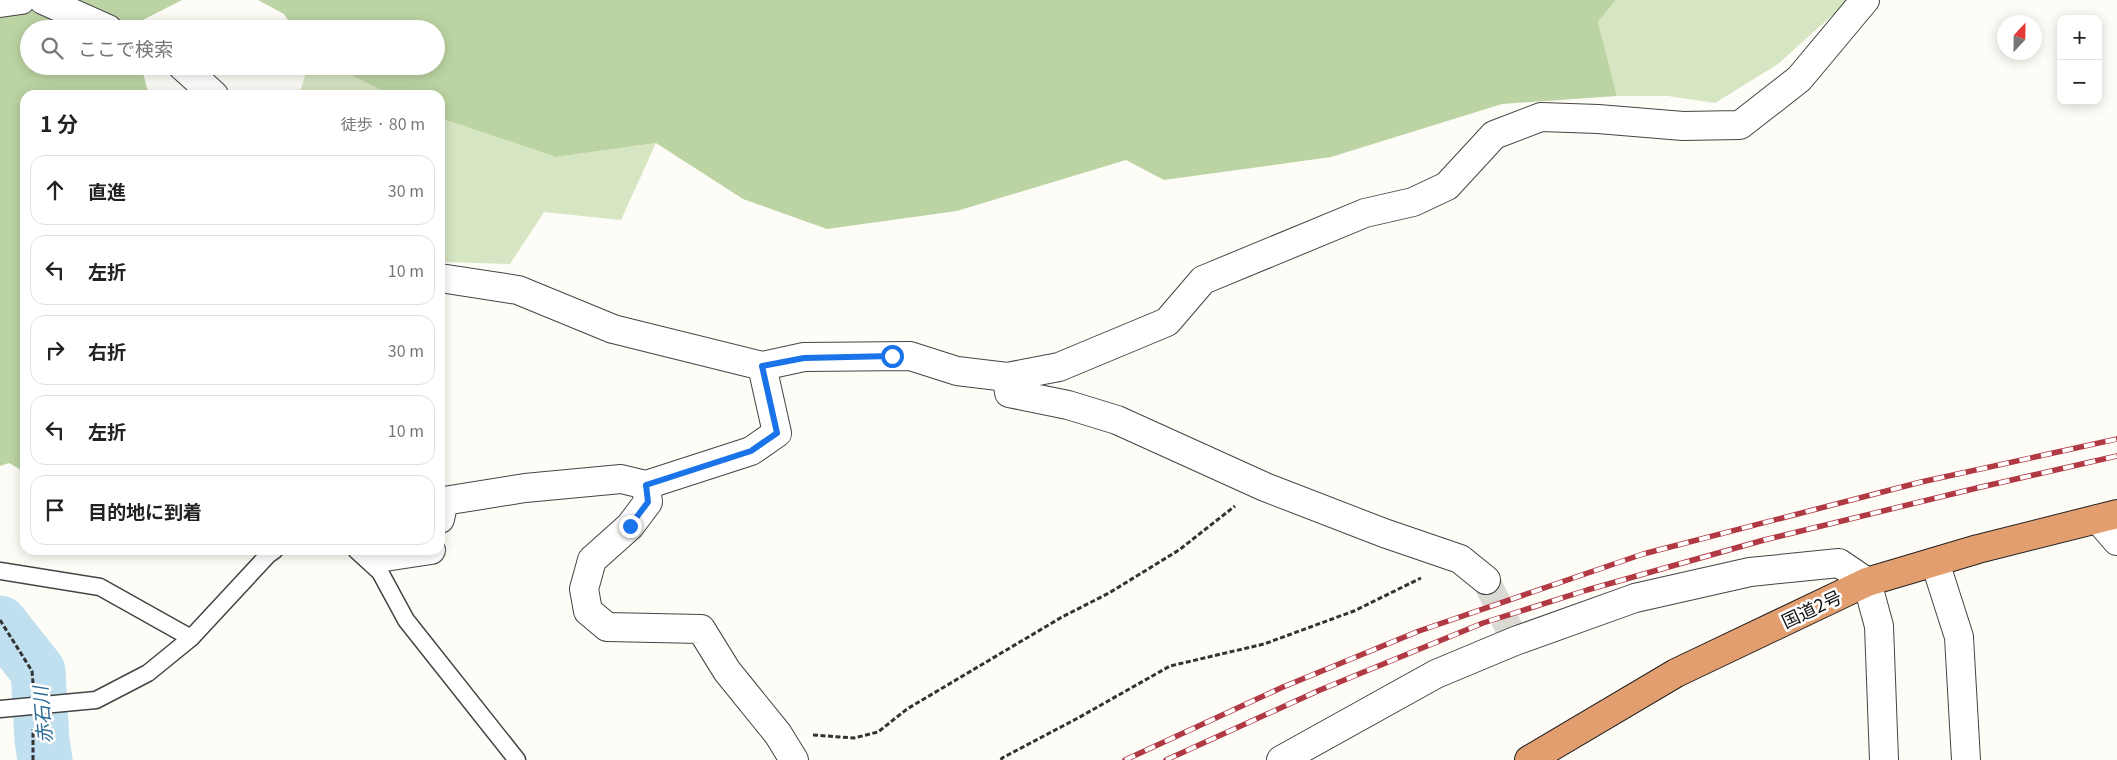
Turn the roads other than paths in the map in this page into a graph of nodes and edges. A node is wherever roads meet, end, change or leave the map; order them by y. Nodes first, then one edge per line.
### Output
1 (21, 0) edge
2 (43, 0) edge
3 (1865, 0) edge
4 (0, 3) edge
5 (88, 20) edge
6 (192, 75) edge
7 (208, 90) edge
8 (445, 279) edge
9 (762, 366) junction
10 (1007, 377) junction
11 (646, 485) junction
12 (445, 500) edge
13 (2108, 516) edge
14 (2117, 541) edge
15 (267, 555) edge
16 (361, 555) edge
17 (381, 555) edge
18 (398, 555) edge
19 (1935, 562) junction
20 (0, 571) edge
21 (1486, 580) tunnel mouth
22 (1867, 582) junction
23 (191, 638) junction
24 (0, 709) edge
25 (517, 760) edge
26 (794, 760) edge
27 (1281, 760) edge
28 (1529, 760) edge
29 (1884, 760) edge
30 (1966, 760) edge

1 - 4 street
2 - 5 street
3 - 10 street
6 - 7 street
8 - 9 street
9 - 10 street
9 - 11 street
10 - 21 street
11 - 12 street
11 - 26 street
13 - 14 street
13 - 19 highway, 国道2号
15 - 23 lane
16 - 25 lane
17 - 18 street
19 - 22 highway, 国道2号
19 - 30 street
20 - 23 lane
22 - 27 street
22 - 28 highway, 国道2号
22 - 29 street
23 - 24 lane

